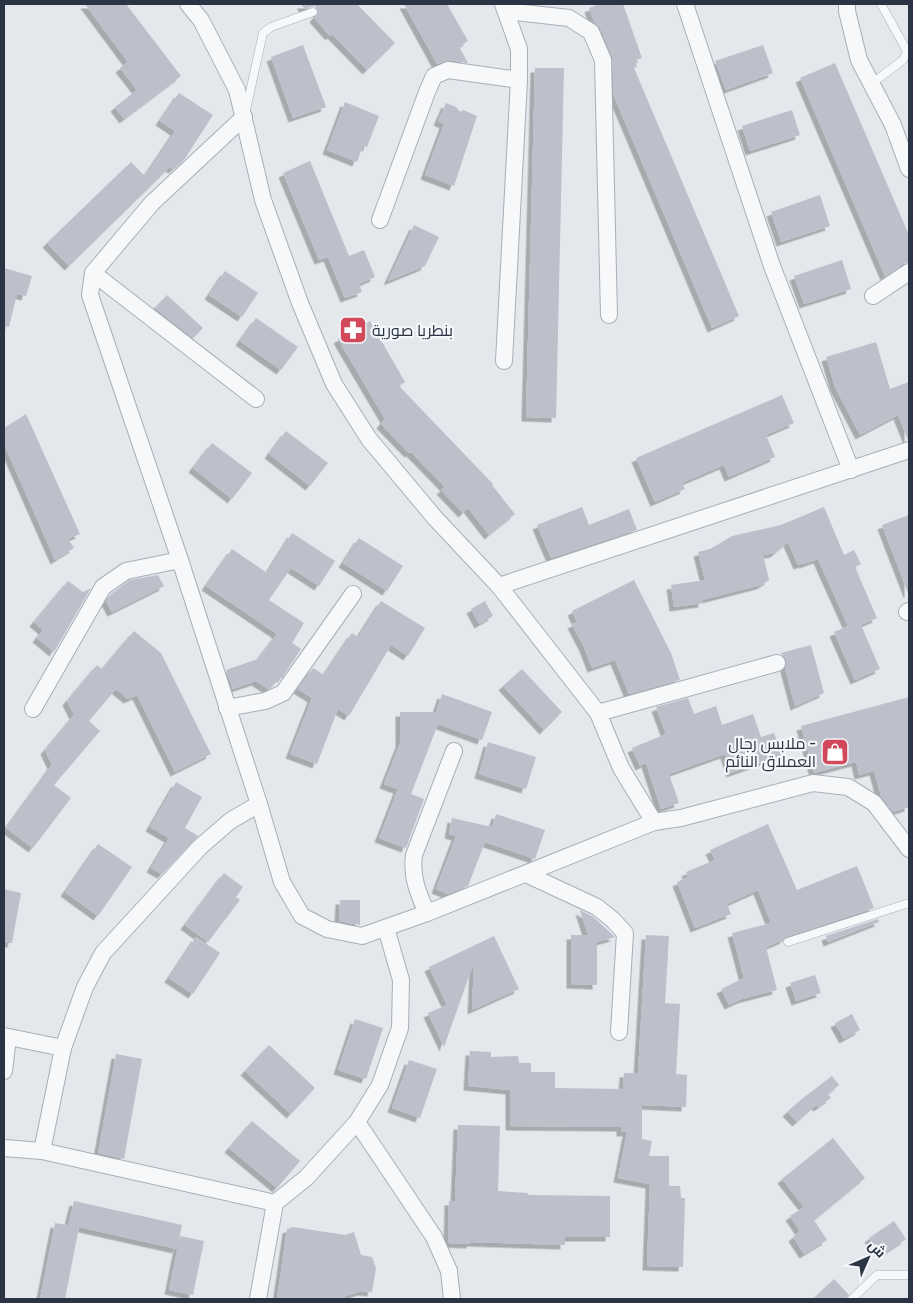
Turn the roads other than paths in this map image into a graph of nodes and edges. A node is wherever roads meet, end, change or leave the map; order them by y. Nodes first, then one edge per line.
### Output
1 (188, 4) edge
2 (685, 4) edge
3 (847, 4) edge
4 (881, 4) edge
5 (504, 7) edge
6 (313, 12) dead end
7 (519, 80) junction
8 (871, 84) junction
9 (244, 117) junction
10 (909, 169) edge
11 (380, 220) dead end
12 (909, 272) edge
13 (93, 274) junction
14 (873, 296) dead end
15 (609, 314) dead end
16 (504, 361) dead end
17 (256, 399) dead end
18 (909, 450) edge
19 (851, 470) junction
20 (180, 560) junction
21 (499, 586) junction
22 (353, 594) dead end
23 (777, 663) dead end
24 (227, 708) junction
25 (33, 709) dead end
26 (598, 713) junction
27 (454, 750) dead end
28 (259, 804) junction
29 (654, 822) junction
30 (909, 849) edge
31 (526, 874) junction
32 (909, 902) edge
33 (427, 913) junction
34 (386, 928) junction
35 (788, 942) dead end
36 (618, 1032) dead end
37 (6, 1037) edge
38 (63, 1048) junction
39 (4, 1071) edge
40 (357, 1122) junction
41 (4, 1148) edge
42 (42, 1151) junction
43 (275, 1203) junction
44 (909, 1275) edge
45 (258, 1299) edge
46 (452, 1299) edge
47 (852, 1299) edge

1 - 9 street
2 - 19 street
3 - 8 street
4 - 8 lane
5 - 7 street
5 - 15 street
6 - 9 lane
7 - 11 street
7 - 16 street
8 - 10 street
9 - 13 street
9 - 21 street
12 - 14 street
13 - 17 street
13 - 20 street
18 - 19 street
19 - 21 street
20 - 24 street
20 - 25 street
21 - 26 street
22 - 24 street
23 - 26 street
24 - 28 street
26 - 29 street
27 - 33 street
28 - 34 street
28 - 38 street
29 - 30 street
29 - 31 street
31 - 33 street
31 - 36 street
32 - 35 lane
33 - 34 street
34 - 40 street
37 - 38 street
37 - 39 street
38 - 42 street
40 - 43 street
40 - 46 street
41 - 42 street
42 - 43 street
43 - 45 street
44 - 47 lane

